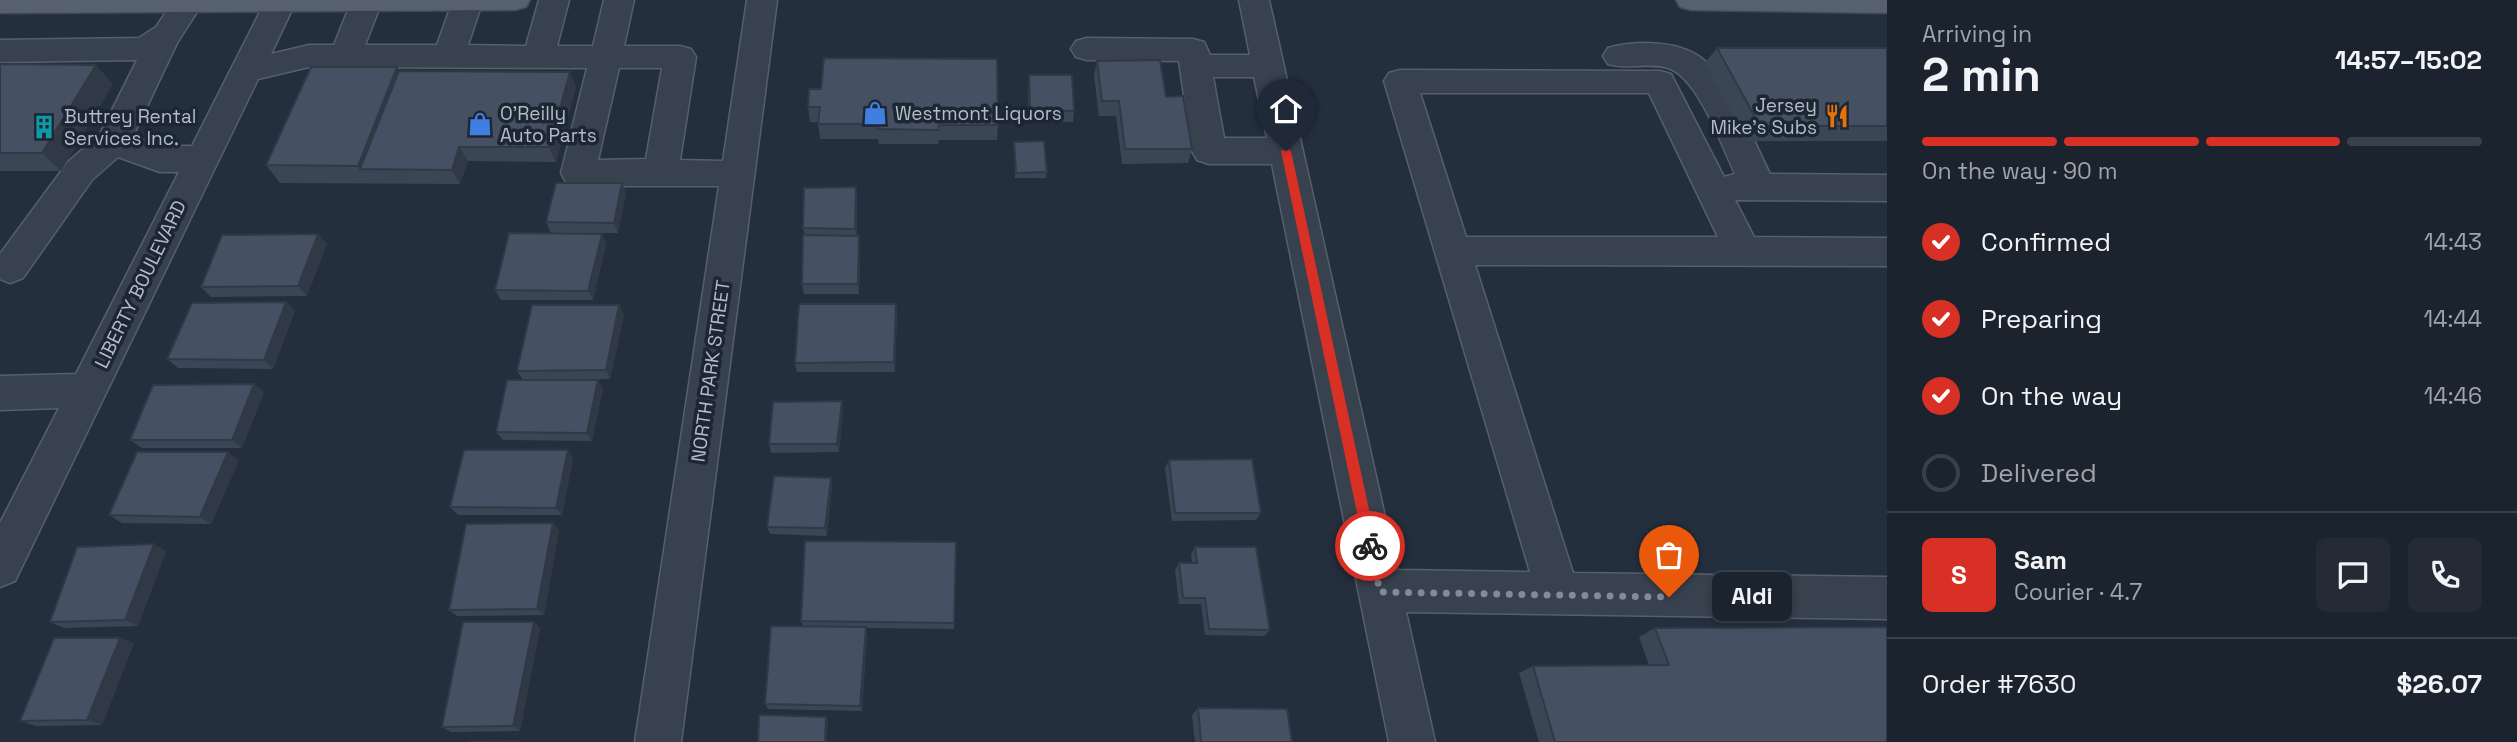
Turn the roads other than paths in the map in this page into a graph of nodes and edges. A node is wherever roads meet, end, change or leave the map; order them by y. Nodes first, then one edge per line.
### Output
1 (431, 0) edge
2 (468, 0) edge
3 (515, 0) edge
4 (554, 0) edge
5 (619, 0) edge
6 (762, 0) edge
7 (1254, 0) edge
8 (1691, 0) edge
9 (189, 1) edge
10 (235, 1) edge
11 (293, 1) edge
12 (367, 1) edge
13 (1826, 2) edge
14 (1887, 3) edge
15 (3, 7) edge
16 (162, 41) junction
17 (1087, 49) dead end
18 (0, 51) edge
19 (345, 56) junction
20 (449, 57) junction
21 (538, 57) junction
22 (606, 57) junction
23 (1196, 66) junction
24 (1268, 66) junction
25 (246, 71) junction
26 (1549, 82) junction
27 (113, 142) junction
28 (1286, 151) junction
29 (202, 159) junction
30 (661, 172) junction
31 (738, 174) junction
32 (1711, 187) junction
33 (1759, 187) junction
34 (1887, 188) edge
35 (1452, 251) junction
36 (1743, 252) junction
37 (1887, 252) edge
38 (10, 268) dead end
39 (88, 390) junction
40 (0, 393) edge
41 (0, 567) edge
42 (1380, 592) junction
43 (1558, 593) junction
44 (1887, 598) edge
45 (658, 742) edge
46 (1412, 742) edge

1 - 2 main road
1 - 12 main road
2 - 3 main road
2 - 20 street
4 - 21 street
5 - 22 street
6 - 31 street, NORTH PARK STREET
7 - 24 street
8 - 13 main road
9 - 10 main road
9 - 15 main road
9 - 16 street
10 - 11 main road
11 - 12 main road
11 - 25 street, LIBERTY BOULEVARD
12 - 19 street
13 - 14 main road
16 - 18 street
16 - 27 street
17 - 23 street
19 - 20 street
19 - 25 street
20 - 21 street
21 - 22 street
22 - 30 street
22 - 30 street
23 - 24 street
23 - 28 street
24 - 28 street
25 - 29 street, LIBERTY BOULEVARD
26 - 32 street
26 - 33 street
26 - 35 street
27 - 29 street
27 - 38 street
28 - 42 street
29 - 39 street, LIBERTY BOULEVARD
30 - 31 street
31 - 45 street, NORTH PARK STREET
32 - 33 street
32 - 36 street
33 - 34 street
35 - 36 street
35 - 43 street
36 - 37 street
39 - 40 street
39 - 41 street, LIBERTY BOULEVARD
42 - 43 street
42 - 46 street
43 - 44 street

